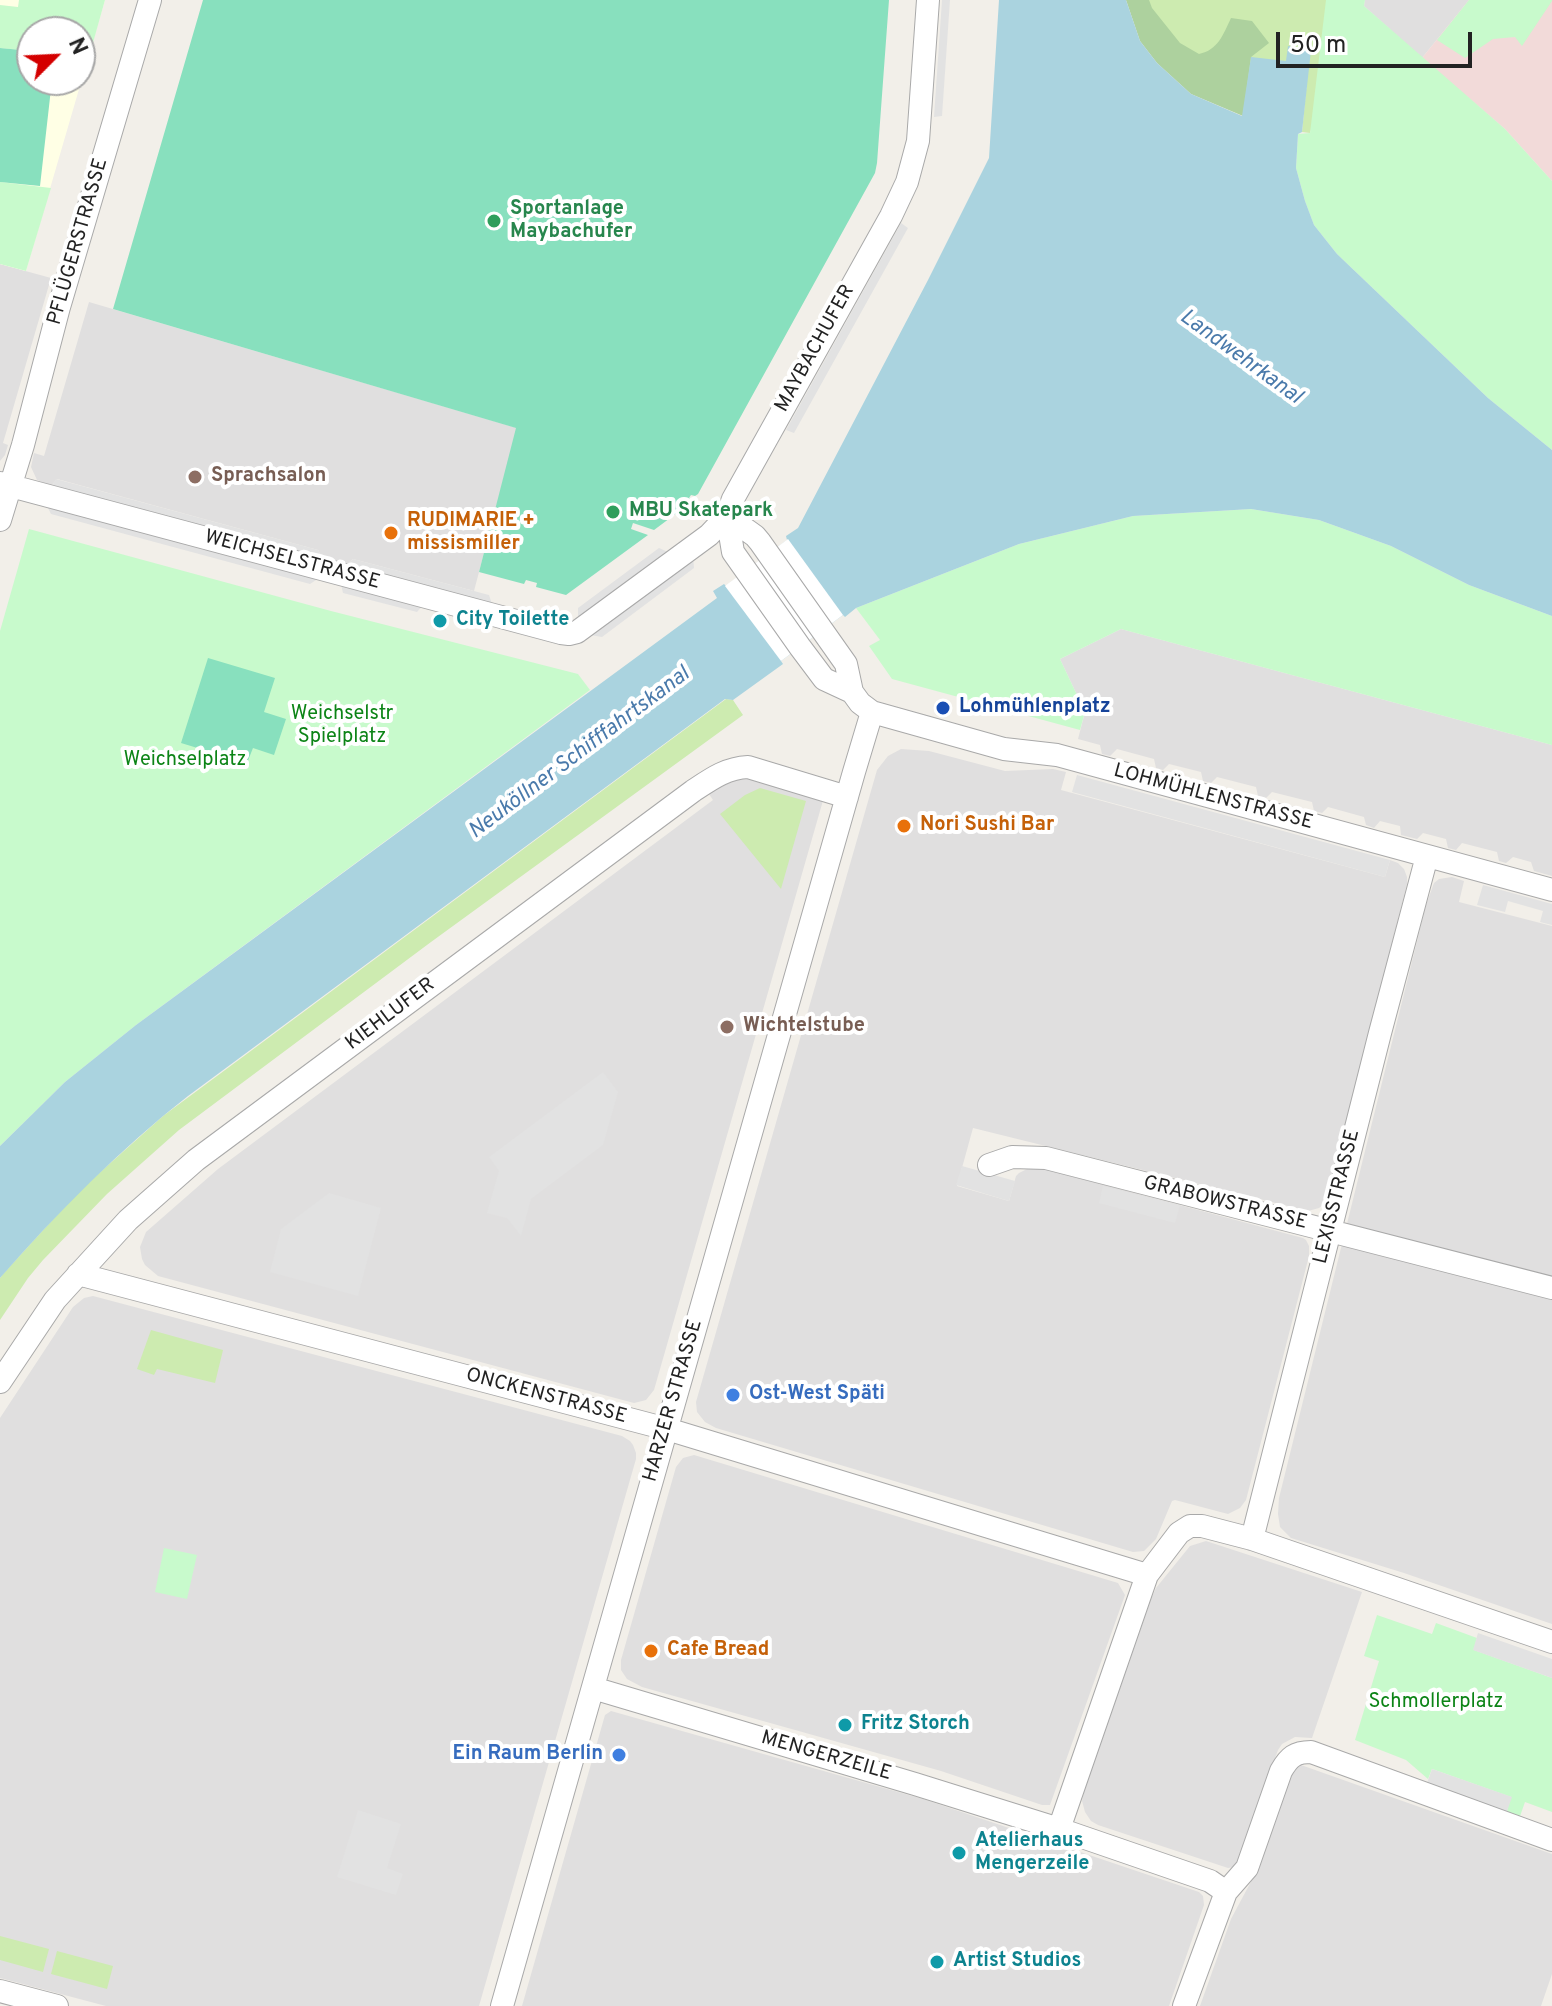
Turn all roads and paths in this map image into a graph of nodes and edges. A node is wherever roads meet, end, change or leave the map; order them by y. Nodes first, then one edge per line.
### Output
1 (150, 0) edge
2 (928, 0) edge
3 (5, 484) edge
4 (727, 516) junction
5 (0, 520) edge
6 (582, 628) joint
7 (852, 692) junction
8 (872, 712) junction
9 (847, 797) junction
10 (1427, 856) junction
11 (1552, 890) edge
12 (989, 1165) dead end
13 (1330, 1230) junction
14 (78, 1274) junction
15 (1552, 1288) edge
16 (0, 1382) edge
17 (667, 1429) junction
18 (1252, 1539) junction
19 (1147, 1575) junction
20 (1552, 1642) edge
21 (593, 1688) junction
22 (1059, 1829) junction
23 (1552, 1840) edge
24 (1226, 1892) junction
25 (0, 1991) edge
26 (57, 2006) edge
27 (502, 2006) edge
28 (1184, 2006) edge

1 - 3 street, PFLÜGERSTRASSE
2 - 4 street, MAYBACHUFER
3 - 5 street
3 - 6 street, WEICHSELSTRASSE
4 - 6 street, MAYBACHUFER
4 - 7 street
4 - 7 street
7 - 8 street
8 - 9 street
8 - 10 street, LOHMÜHLENSTRASSE
9 - 14 street, KIEHLUFER
9 - 17 street, HARZER STRASSE
10 - 11 street, LOHMÜHLENSTRASSE
10 - 13 street, LEXISSTRASSE
12 - 13 street, GRABOWSTRASSE
13 - 15 street, GRABOWSTRASSE
13 - 18 street, LEXISSTRASSE
14 - 16 street, KIEHLUFER
14 - 17 street, ONCKENSTRASSE
17 - 19 street, ONCKENSTRASSE
17 - 21 street, HARZER STRASSE
18 - 19 street
18 - 20 street
19 - 22 street
21 - 22 street, MENGERZEILE
21 - 27 street, HARZER STRASSE
22 - 24 street
23 - 24 street
24 - 28 street
25 - 26 street

